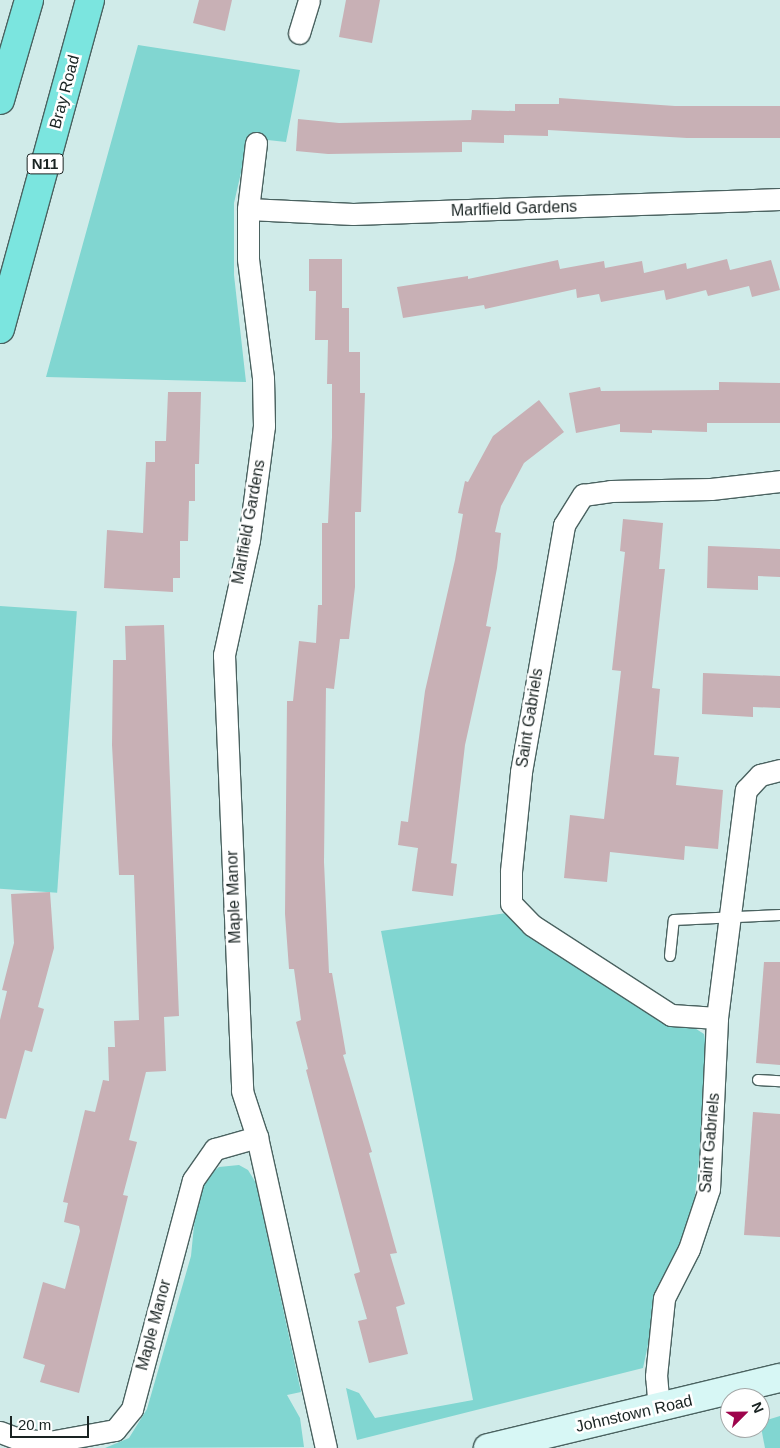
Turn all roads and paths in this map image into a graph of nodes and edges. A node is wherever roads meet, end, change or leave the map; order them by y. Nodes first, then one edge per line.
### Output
1 (29, 0) edge
2 (90, 0) edge
3 (309, 0) edge
4 (299, 33) dead end
5 (0, 100) edge
6 (256, 144) dead end
7 (780, 198) edge
8 (248, 208) junction
9 (0, 328) edge
10 (780, 481) edge
11 (224, 654) joint
12 (780, 770) edge
13 (780, 915) edge
14 (728, 916) junction
15 (670, 956) dead end
16 (717, 1018) junction
17 (758, 1080) dead end
18 (780, 1081) edge
19 (257, 1137) junction
20 (780, 1378) edge
21 (659, 1409) junction
22 (0, 1432) edge
23 (326, 1448) edge
24 (488, 1448) edge

1 - 5 highway
2 - 9 highway, Bray Road / N11
3 - 4 street
6 - 8 street, Marlfield Gardens
7 - 8 street, Marlfield Gardens
8 - 11 street, Marlfield Gardens
10 - 16 street, Saint Gabriels
11 - 19 street, Maple Manor
12 - 14 street, Saint Gabriels
13 - 14 lane
14 - 15 lane
14 - 16 street, Saint Gabriels
16 - 21 street, Saint Gabriels
17 - 18 lane
19 - 22 street, Maple Manor
19 - 23 street, Maple Manor
20 - 21 street, Johnstown Road
21 - 24 street, Johnstown Road

